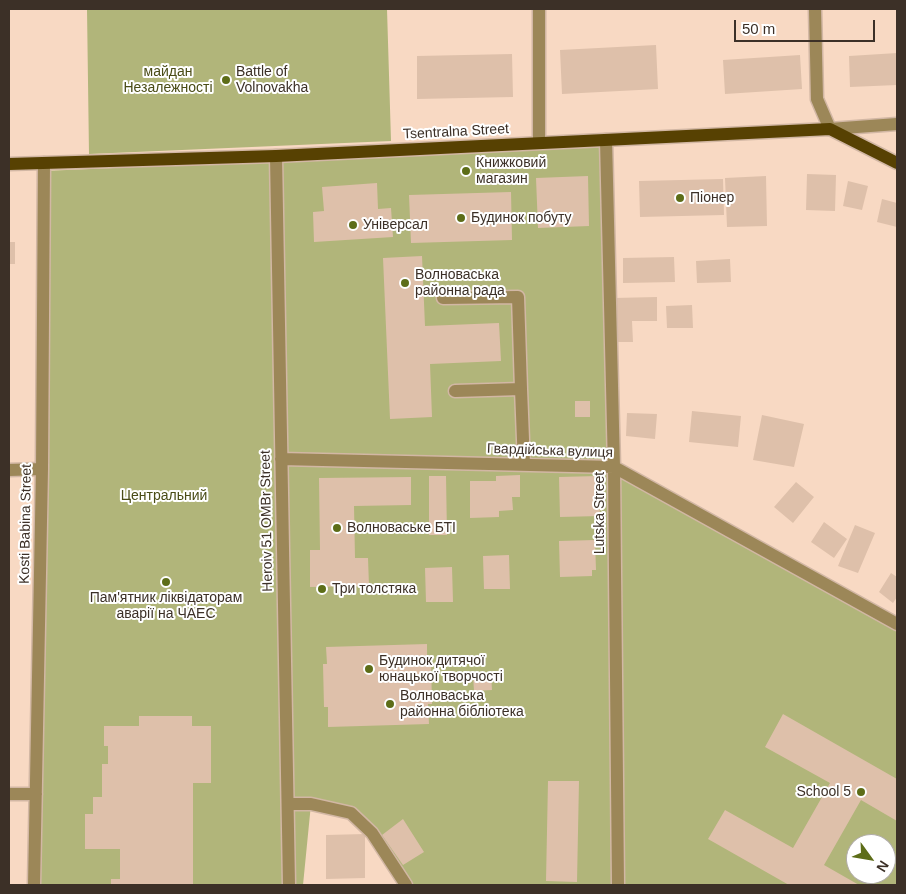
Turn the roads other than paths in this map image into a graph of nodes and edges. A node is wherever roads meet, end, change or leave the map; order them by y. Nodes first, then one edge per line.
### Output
1 (539, 9) edge
2 (814, 9) edge
3 (897, 124) edge
4 (830, 129) junction
5 (606, 140) junction
6 (539, 142) junction
7 (276, 156) junction
8 (44, 163) junction
9 (897, 163) edge
10 (9, 164) edge
11 (443, 298) dead end
12 (521, 389) junction
13 (455, 391) dead end
14 (281, 458) junction
15 (524, 464) junction
16 (614, 466) junction
17 (42, 469) junction
18 (9, 470) edge
19 (897, 624) edge
20 (9, 794) edge
21 (36, 794) junction
22 (288, 804) junction
23 (34, 885) edge
24 (289, 885) edge
25 (406, 885) edge
26 (618, 885) edge

1 - 6 street
2 - 4 street
3 - 4 street
4 - 5 main road, Tsentralna Street
4 - 9 main road, Tsentralna Street
5 - 6 main road, Tsentralna Street
5 - 16 street, Lutska Street
6 - 7 main road, Tsentralna Street
7 - 8 main road, Tsentralna Street
7 - 14 street, Heroiv 51 OMBr Street
8 - 10 main road, Tsentralna Street
8 - 17 street, Kosti Babina Street
11 - 12 street
12 - 13 street
12 - 15 street
14 - 15 street, Гвардійська вулиця
14 - 22 street, Heroiv 51 OMBr Street
15 - 16 street, Гвардійська вулиця
16 - 19 street, Гвардійська вулиця
16 - 26 street, Lutska Street
17 - 18 street
17 - 21 street, Kosti Babina Street
20 - 21 street
21 - 23 street, Kosti Babina Street
22 - 24 street, Heroiv 51 OMBr Street
22 - 25 street

